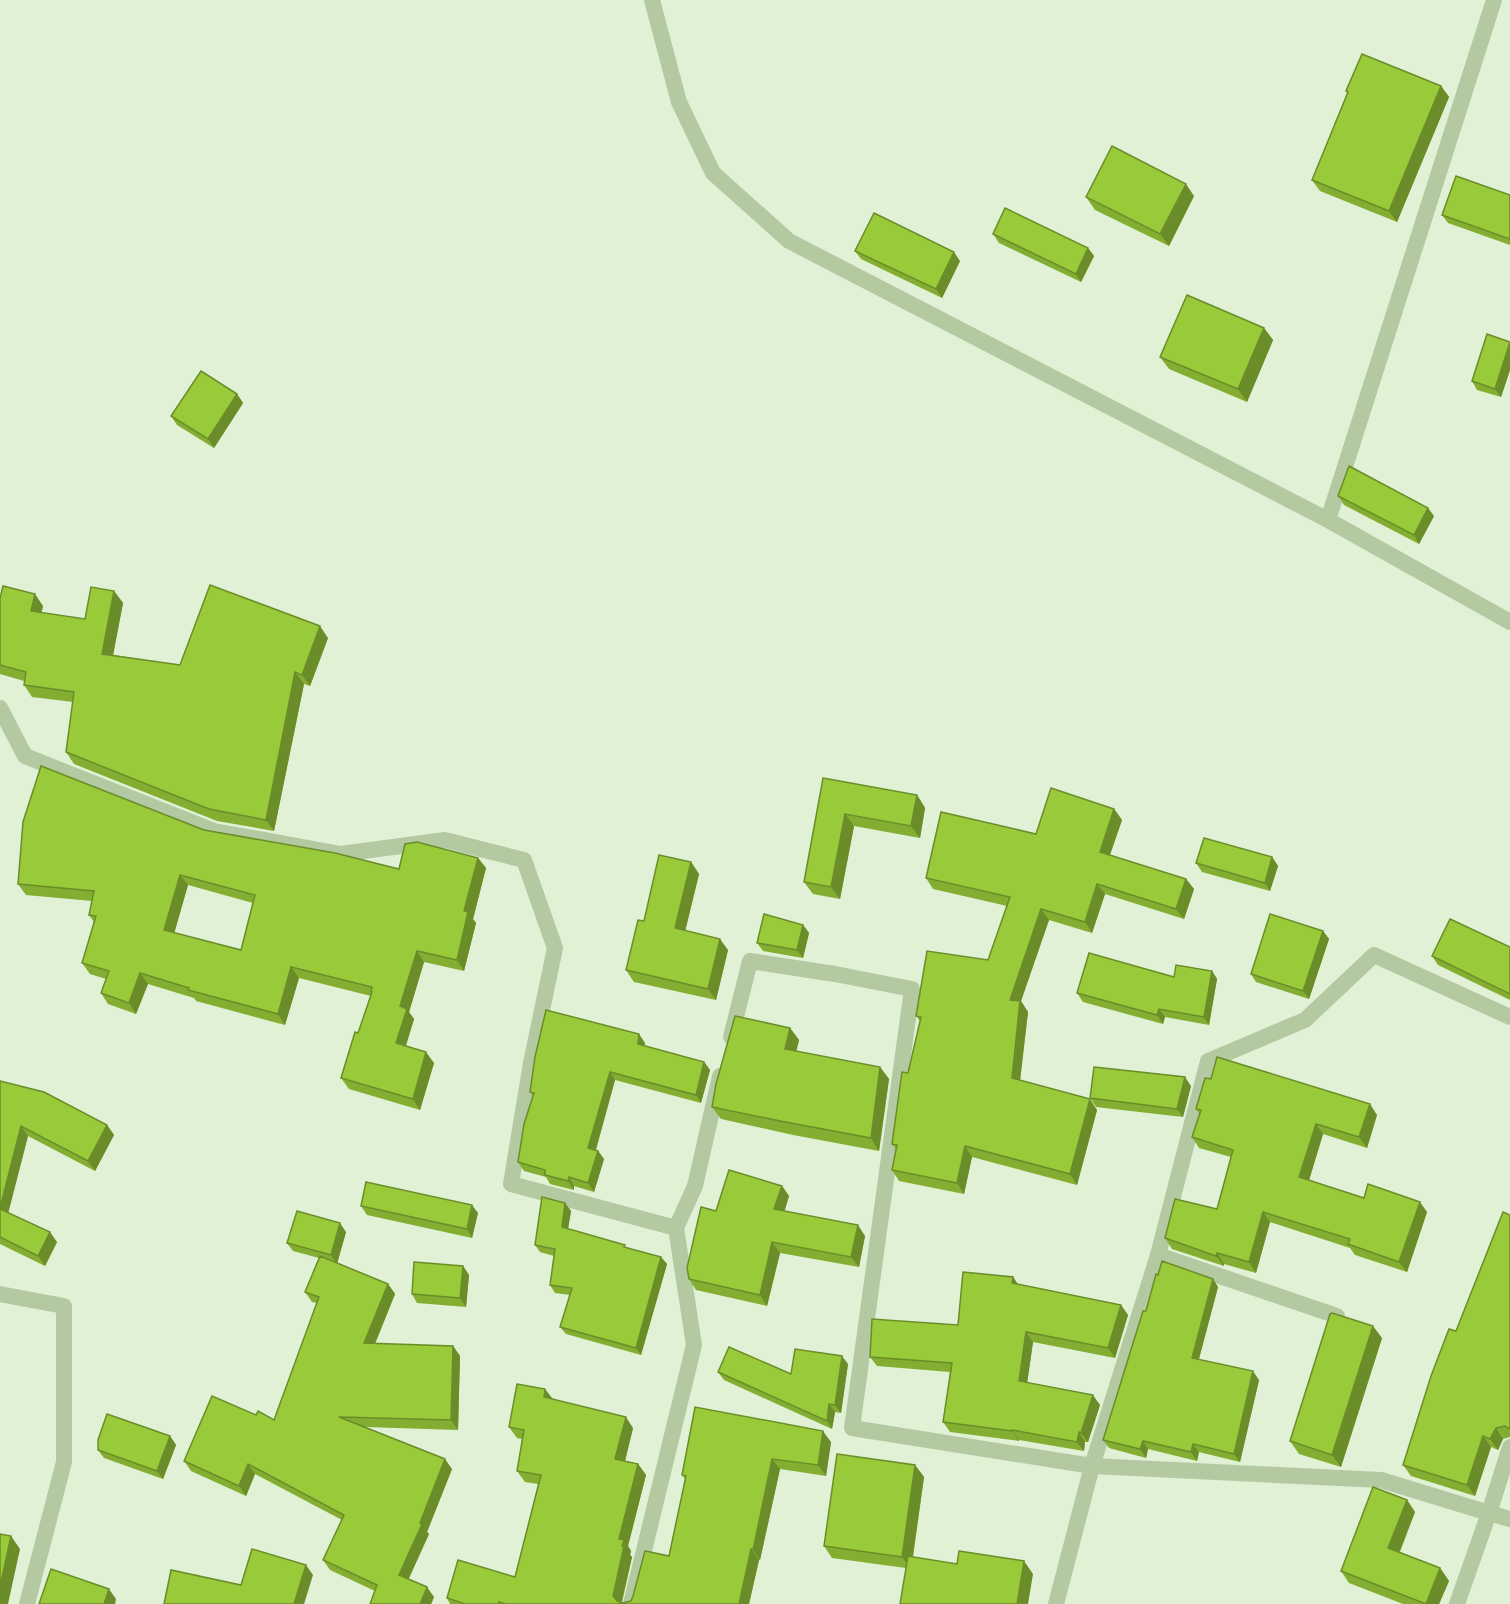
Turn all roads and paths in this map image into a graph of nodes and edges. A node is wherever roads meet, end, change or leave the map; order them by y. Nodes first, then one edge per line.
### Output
1 (652, 0) edge
2 (1494, 0) edge
3 (1328, 520) junction
4 (1510, 622) edge
5 (0, 708) edge
6 (1510, 1017) edge
7 (676, 1228) junction
8 (1158, 1255) junction
9 (0, 1294) edge
10 (1336, 1316) edge
11 (1510, 1448) edge
12 (1092, 1466) junction
13 (1490, 1513) junction
14 (1510, 1519) edge
15 (27, 1604) edge
16 (631, 1604) edge
17 (1056, 1604) edge
18 (1457, 1604) edge

1 - 3 street
2 - 3 street
3 - 4 street
5 - 7 street
6 - 8 street
7 - 12 street
7 - 16 street
8 - 10 street
8 - 12 street
9 - 15 street
11 - 13 street
12 - 13 street
12 - 17 street
13 - 14 street
13 - 18 street

